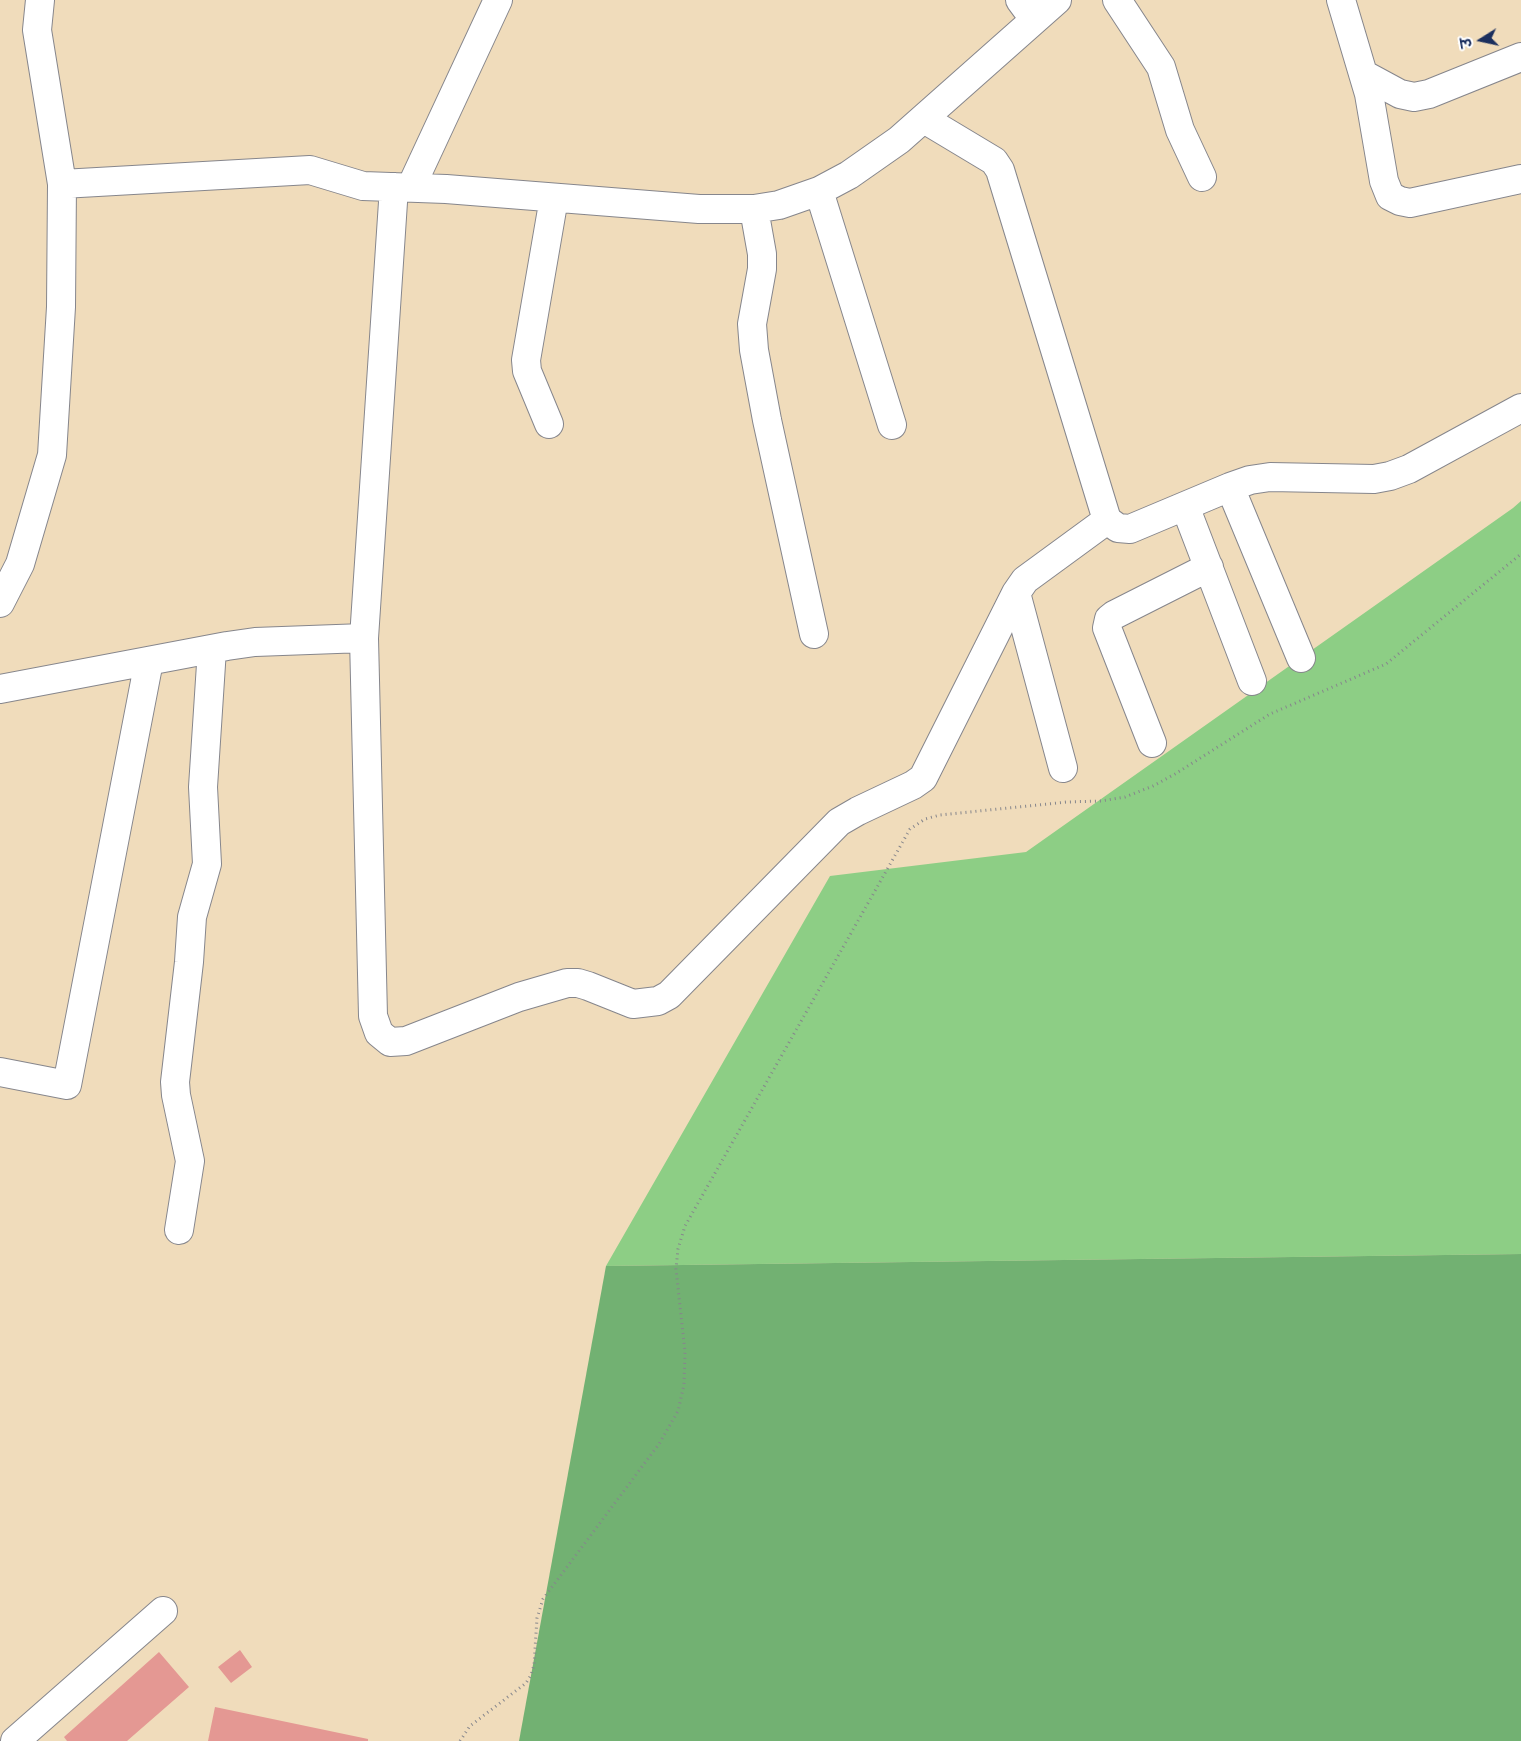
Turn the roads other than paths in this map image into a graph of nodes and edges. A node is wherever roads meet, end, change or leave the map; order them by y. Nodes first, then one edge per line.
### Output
1 (40, 0) edge
2 (498, 0) edge
3 (1057, 0) edge
4 (1116, 0) edge
5 (1341, 0) edge
6 (1027, 10) edge
7 (1521, 56) edge
8 (1364, 74) junction
9 (924, 119) junction
10 (1202, 177) dead end
11 (1521, 178) edge
12 (62, 184) junction
13 (402, 187) junction
14 (819, 192) junction
15 (554, 198) junction
16 (754, 209) junction
17 (1521, 408) edge
18 (549, 424) dead end
19 (892, 425) dead end
20 (1230, 487) junction
21 (1185, 506) junction
22 (1107, 520) junction
23 (1209, 567) junction
24 (1016, 593) junction
25 (0, 603) edge
26 (814, 634) dead end
27 (364, 638) junction
28 (212, 649) junction
29 (1301, 658) dead end
30 (149, 661) junction
31 (1252, 681) dead end
32 (0, 689) edge
33 (1152, 743) dead end
34 (1063, 768) dead end
35 (0, 1072) edge
36 (179, 1230) dead end
37 (163, 1611) dead end
38 (15, 1741) edge

1 - 12 street
2 - 13 street
3 - 6 street
4 - 10 street
5 - 8 street
6 - 9 street
7 - 8 street
8 - 11 street
9 - 14 street
9 - 22 street
12 - 13 street
12 - 25 street
13 - 15 street
13 - 27 street
14 - 16 street
14 - 19 street
15 - 16 street
15 - 18 street
16 - 26 street
17 - 20 street
20 - 21 street
20 - 29 street
21 - 22 street
21 - 23 street
22 - 24 street
23 - 31 street
23 - 33 street
24 - 27 street
24 - 34 street
27 - 28 street
28 - 30 street
28 - 36 street
30 - 32 street
30 - 35 street
37 - 38 street

